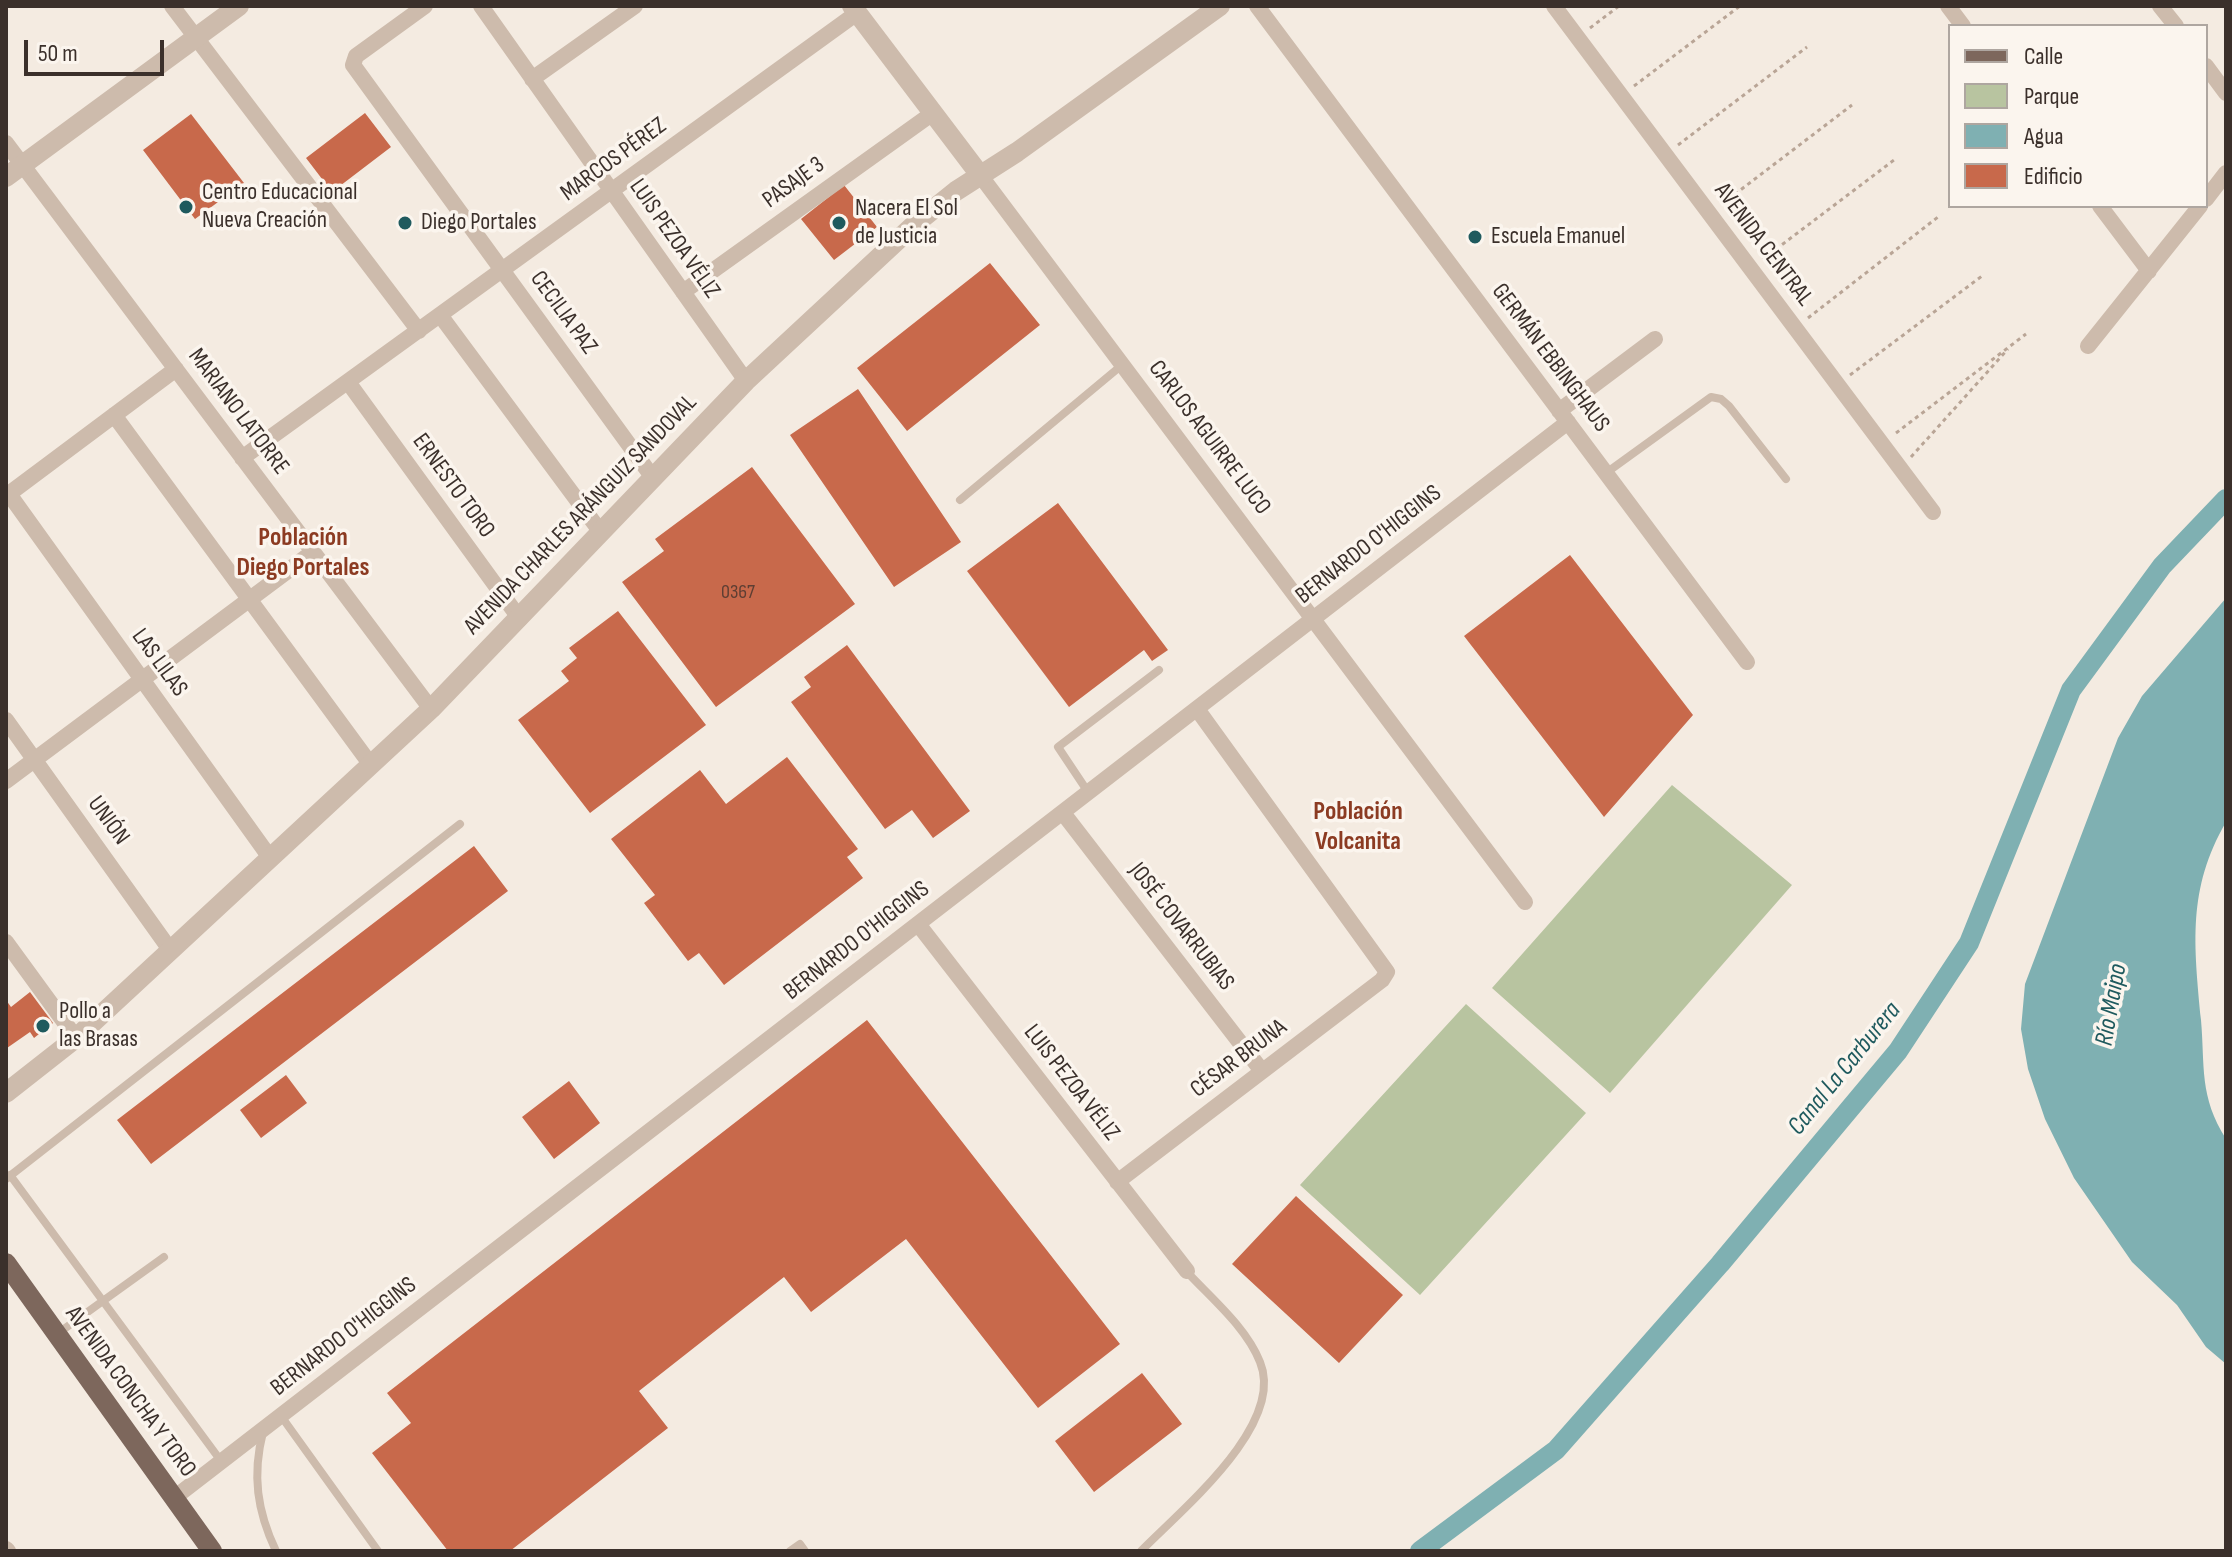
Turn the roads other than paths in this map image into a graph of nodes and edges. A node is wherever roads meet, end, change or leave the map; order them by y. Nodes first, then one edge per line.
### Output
1 (172, 6) edge
2 (239, 6) edge
3 (425, 6) edge
4 (481, 6) edge
5 (635, 6) edge
6 (1220, 6) edge
7 (1257, 6) edge
8 (1554, 6) edge
9 (1948, 6) edge
10 (2160, 6) edge
11 (855, 10) edge
12 (1962, 24) edge
13 (2174, 24) edge
14 (196, 37) junction
15 (2208, 69) edge
16 (532, 79) junction
17 (2226, 93) edge
18 (933, 113) junction
19 (6, 143) edge
20 (14, 171) edge
21 (2226, 173) edge
22 (980, 175) junction
23 (611, 192) junction
24 (2208, 196) edge
25 (2102, 208) edge
26 (2198, 208) edge
27 (502, 270) junction
28 (2149, 271) junction
29 (683, 292) junction
30 (440, 315) junction
31 (419, 331) junction
32 (1655, 339) dead end
33 (2088, 346) dead end
34 (1122, 365) junction
35 (176, 369) junction
36 (746, 381) junction
37 (348, 382) junction
38 (114, 415) junction
39 (1564, 416) junction
40 (242, 458) junction
41 (1606, 473) junction
42 (651, 475) junction
43 (1786, 479) dead end
44 (7, 495) edge
45 (960, 500) dead end
46 (1933, 512) dead end
47 (600, 531) junction
48 (313, 552) junction
49 (249, 599) junction
50 (520, 619) junction
51 (1312, 620) junction
52 (1747, 662) dead end
53 (1159, 670) dead end
54 (142, 679) junction
55 (431, 709) junction
56 (1197, 709) junction
57 (6, 720) edge
58 (34, 760) junction
59 (371, 765) junction
60 (6, 781) edge
61 (1088, 793) junction
62 (1063, 813) junction
63 (460, 824) dead end
64 (271, 859) junction
65 (1525, 902) dead end
66 (918, 924) junction
67 (6, 942) edge
68 (171, 951) junction
69 (76, 1038) junction
70 (1262, 1071) junction
71 (6, 1093) edge
72 (8, 1177) edge
73 (1117, 1182) junction
74 (164, 1257) dead end
75 (6, 1263) edge
76 (1187, 1271) joint
77 (103, 1301) junction
78 (57, 1334) junction
79 (281, 1416) junction
80 (263, 1430) junction
81 (222, 1462) junction
82 (174, 1498) junction
83 (205, 1548) edge
84 (276, 1551) edge
85 (378, 1551) edge
86 (790, 1551) edge
87 (805, 1551) edge
88 (1141, 1551) edge

1 - 14 street
2 - 14 street
3 - 27 street, CECILIA PAZ
4 - 16 street, LUIS PEZOA VÉLIZ
5 - 16 street
6 - 22 street, AVENIDA CHARLES ARÁNGUIZ SANDOVAL
7 - 39 street, GERMÁN EBBINGHAUS
8 - 46 street, AVENIDA CENTRAL
9 - 12 street
10 - 13 street
11 - 18 street, CARLOS AGUIRRE LUCO
11 - 23 street, MARCOS PÉREZ
14 - 20 street
14 - 31 street
15 - 17 street
16 - 23 street, LUIS PEZOA VÉLIZ
18 - 22 street, CARLOS AGUIRRE LUCO
18 - 29 street, PASAJE 3
19 - 20 street, MARIANO LATORRE
20 - 35 street, MARIANO LATORRE
21 - 24 street
22 - 34 street, CARLOS AGUIRRE LUCO
22 - 36 street, AVENIDA CHARLES ARÁNGUIZ SANDOVAL
23 - 27 street, MARCOS PÉREZ
23 - 29 street, LUIS PEZOA VÉLIZ
25 - 28 street
26 - 28 street
27 - 30 street, MARCOS PÉREZ
27 - 42 street, CECILIA PAZ
28 - 33 street
29 - 36 street, LUIS PEZOA VÉLIZ
30 - 31 street, MARCOS PÉREZ
30 - 47 street
31 - 37 street, MARCOS PÉREZ
32 - 39 street, BERNARDO O'HIGGINS
34 - 45 lane
34 - 51 street, CARLOS AGUIRRE LUCO
35 - 38 street
35 - 40 street, MARIANO LATORRE
36 - 42 street, AVENIDA CHARLES ARÁNGUIZ SANDOVAL
37 - 40 street, MARCOS PÉREZ
37 - 50 street, ERNESTO TORO
38 - 44 street
38 - 49 street
39 - 41 street, GERMÁN EBBINGHAUS
39 - 51 street, BERNARDO O'HIGGINS
40 - 48 street, MARIANO LATORRE
41 - 43 lane
41 - 52 street, GERMÁN EBBINGHAUS
42 - 47 street, AVENIDA CHARLES ARÁNGUIZ SANDOVAL
44 - 54 street, LAS LILAS
47 - 50 street, AVENIDA CHARLES ARÁNGUIZ SANDOVAL
48 - 49 street
48 - 55 street, MARIANO LATORRE
49 - 54 street
49 - 59 street
50 - 55 street, AVENIDA CHARLES ARÁNGUIZ SANDOVAL
51 - 56 street, BERNARDO O'HIGGINS
51 - 65 street, CARLOS AGUIRRE LUCO
53 - 61 lane
54 - 58 street
54 - 64 street, LAS LILAS
55 - 59 street, AVENIDA CHARLES ARÁNGUIZ SANDOVAL
56 - 61 street, BERNARDO O'HIGGINS
56 - 70 street, CÉSAR BRUNA
57 - 58 street, UNIÓN
58 - 60 street
58 - 68 street, UNIÓN
59 - 64 street, AVENIDA CHARLES ARÁNGUIZ SANDOVAL
61 - 62 street, BERNARDO O'HIGGINS
62 - 66 street, BERNARDO O'HIGGINS
62 - 70 street, JOSÉ COVARRUBIAS
63 - 72 lane
64 - 68 street, AVENIDA CHARLES ARÁNGUIZ SANDOVAL
66 - 73 street, LUIS PEZOA VÉLIZ
66 - 79 street, BERNARDO O'HIGGINS
67 - 69 street
68 - 69 street, AVENIDA CHARLES ARÁNGUIZ SANDOVAL
69 - 71 street, AVENIDA CHARLES ARÁNGUIZ SANDOVAL
70 - 73 street, CÉSAR BRUNA
72 - 77 lane
73 - 76 street, LUIS PEZOA VÉLIZ
74 - 77 lane
75 - 78 main road, AVENIDA CONCHA Y TORO
76 - 88 lane
77 - 78 lane
77 - 81 lane
78 - 82 main road, AVENIDA CONCHA Y TORO
79 - 80 street, BERNARDO O'HIGGINS
79 - 85 lane
80 - 81 street, BERNARDO O'HIGGINS
80 - 84 lane
81 - 82 street, BERNARDO O'HIGGINS
82 - 83 main road, AVENIDA CONCHA Y TORO
86 - 87 lane

